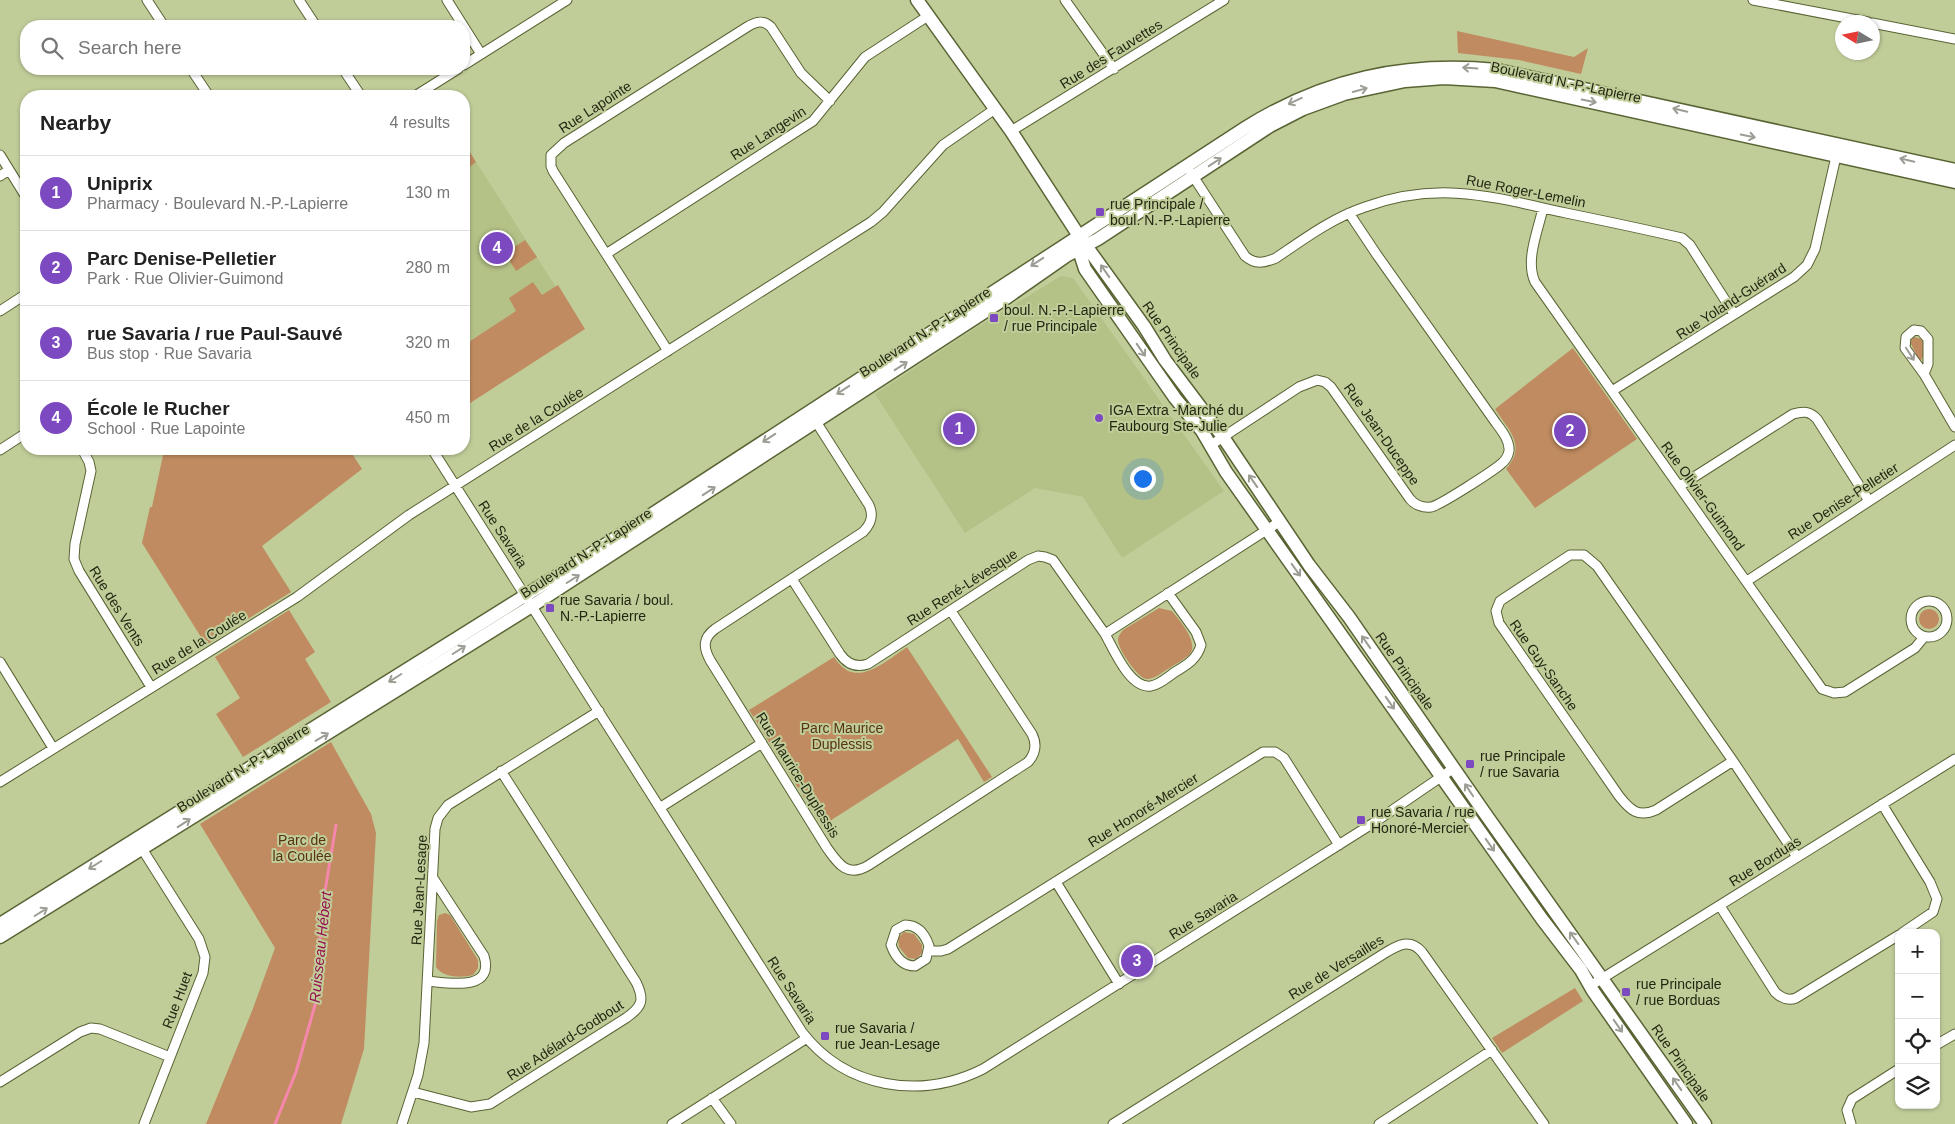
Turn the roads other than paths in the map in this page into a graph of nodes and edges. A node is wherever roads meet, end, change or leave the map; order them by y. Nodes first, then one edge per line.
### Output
1 (147, 0) edge
2 (299, 0) edge
3 (447, 0) edge
4 (567, 0) edge
5 (917, 0) edge
6 (1065, 0) edge
7 (1224, 0) edge
8 (1753, 0) edge
9 (928, 16) junction
10 (1835, 16) edge
11 (160, 20) edge
12 (312, 20) edge
13 (460, 20) edge
14 (1880, 25) edge
15 (470, 37) edge
16 (1955, 39) edge
17 (481, 54) junction
18 (470, 61) edge
19 (1114, 69) junction
20 (195, 75) edge
21 (347, 75) edge
22 (448, 75) edge
23 (205, 90) edge
24 (357, 90) edge
25 (425, 90) edge
26 (830, 101) junction
27 (995, 109) junction
28 (1011, 132) junction
29 (1838, 150) junction
30 (0, 155) edge
31 (9, 170) junction
32 (1955, 170) edge
33 (1190, 172) junction
34 (0, 176) edge
35 (1955, 182) edge
36 (20, 187) edge
37 (1543, 208) junction
38 (1349, 213) junction
39 (1081, 244) junction
40 (606, 254) junction
41 (20, 298) edge
42 (0, 311) edge
43 (1734, 314) junction
44 (668, 351) junction
45 (1924, 374) dead end
46 (1612, 391) junction
47 (813, 417) junction
48 (1955, 427) edge
49 (20, 437) edge
50 (1223, 437) junction
51 (1211, 445) junction
52 (1955, 445) edge
53 (0, 450) edge
54 (85, 455) edge
55 (436, 455) edge
56 (455, 486) junction
57 (1680, 486) junction
58 (1869, 500) junction
59 (1280, 522) junction
60 (1268, 530) junction
61 (792, 579) junction
62 (1747, 581) junction
63 (1168, 593) junction
64 (529, 601) junction
65 (951, 610) junction
66 (1104, 634) junction
67 (1924, 637) junction
68 (0, 662) edge
69 (151, 688) junction
70 (599, 711) junction
71 (762, 743) junction
72 (53, 748) junction
73 (1955, 759) edge
74 (1733, 761) junction
75 (1454, 768) junction
76 (501, 771) junction
77 (1442, 776) junction
78 (0, 782) edge
79 (1882, 804) junction
80 (661, 807) junction
81 (140, 844) junction
82 (1339, 845) junction
83 (1797, 856) junction
84 (433, 878) junction
85 (1056, 882) junction
86 (1720, 906) junction
87 (0, 924) edge
88 (1908, 929) edge
89 (0, 937) edge
90 (1895, 937) edge
91 (929, 951) junction
92 (1602, 978) junction
93 (428, 981) junction
94 (1119, 984) junction
95 (1590, 986) junction
96 (1955, 1034) edge
97 (807, 1038) junction
98 (1940, 1043) edge
99 (1492, 1050) junction
100 (170, 1057) junction
101 (1895, 1072) edge
102 (0, 1082) edge
103 (412, 1092) junction
104 (712, 1098) junction
105 (144, 1124) edge
106 (402, 1124) edge
107 (672, 1124) edge
108 (731, 1124) edge
109 (1112, 1124) edge
110 (1379, 1124) edge
111 (1544, 1124) edge
112 (1686, 1124) edge
113 (1705, 1124) edge
114 (1851, 1124) edge

1 - 11 street
2 - 12 street
3 - 13 street
4 - 17 street
5 - 9 street, Rue Principale
6 - 19 street
7 - 19 street, Rue des Fauvettes
8 - 10 street
9 - 26 street, Rue Langevin
9 - 27 street, Rue Principale
14 - 16 street
15 - 17 street
17 - 18 street
19 - 28 street, Rue des Fauvettes
20 - 23 street
21 - 24 street
22 - 25 street
26 - 40 street, Rue Langevin
26 - 40 street, Rue Lapointe
27 - 28 street, Rue Principale
27 - 44 street, Rue de la Coulée
28 - 39 street, Rue Principale
32 -> 29 street, Boulevard N.-P.-Lapierre
29 - 33 street, Boulevard N.-P.-Lapierre
29 - 35 street, Boulevard N.-P.-Lapierre
29 - 43 street, Rue Yoland-Guérard
30 - 31 street
31 - 34 street
31 - 36 street
33 - 38 street, Rue Roger-Lemelin
33 - 39 street, Boulevard N.-P.-Lapierre
37 - 38 street, Rue Roger-Lemelin
37 - 43 street, Rue Roger-Lemelin
37 - 46 street, Rue Olivier-Guimond
38 - 50 street, Rue Jean-Duceppe
39 - 47 street, Boulevard N.-P.-Lapierre
50 -> 39 street, Rue Principale
39 -> 51 street, Rue Principale
40 - 44 street, Rue Lapointe
41 - 42 street
43 - 46 street, Rue Yoland-Guérard
44 - 56 street, Rue de la Coulée
45 - 48 street
46 - 57 street, Rue Olivier-Guimond
47 - 61 street, Rue Maurice-Duplessis
47 - 64 street, Boulevard N.-P.-Lapierre
49 - 53 street
50 - 51 street, Rue Jean-Duceppe
59 -> 50 street, Rue Principale
51 - 60 street, Rue Principale
52 - 58 street, Rue Denise-Pelletier
54 - 69 street, Rue des Vents
55 - 56 street, Rue Savaria
56 - 64 street, Rue Savaria
56 - 69 street, Rue de la Coulée
57 - 58 street
57 - 62 street, Rue Olivier-Guimond
58 - 62 street, Rue Denise-Pelletier
59 - 60 street
75 -> 59 street, Rue Principale
60 - 63 street
60 -> 77 street, Rue Principale
61 - 65 street, Rue René-Lévesque
61 - 71 street, Rue Maurice-Duplessis
62 - 67 street, Rue Olivier-Guimond
63 - 66 street
63 - 66 street
64 - 70 street, Rue Savaria
64 - 81 street, Boulevard N.-P.-Lapierre
65 - 66 street, Rue René-Lévesque
65 - 71 street, Rue Maurice-Duplessis
67 - 67 street, Rue Olivier-Guimond
68 - 72 street
69 - 72 street, Rue de la Coulée
70 - 76 street, Rue Jean-Lesage
70 - 80 street, Rue Savaria
71 - 80 street
72 - 78 street, Rue de la Coulée
73 - 79 street, Rue Borduas
74 - 74 street, Rue Guy-Sanche
74 - 83 street, Rue Guy-Sanche
75 - 77 street, Rue Savaria
92 -> 75 street, Rue Principale
76 - 84 street, Rue Jean-Lesage
76 - 103 street, Rue Adélard-Godbout
77 - 82 street, Rue Savaria
77 -> 95 street, Rue Principale
79 - 83 street, Rue Borduas
79 - 88 street
80 - 97 street, Rue Savaria
81 -> 87 street, Boulevard N.-P.-Lapierre
89 -> 81 street, Boulevard N.-P.-Lapierre
81 - 100 street, Rue Huet
82 - 85 street, Rue Honoré-Mercier
82 - 94 street, Rue Savaria
83 - 86 street, Rue Borduas
84 - 93 street, Rue Jean-Lesage
84 - 93 street
85 - 91 street, Rue Honoré-Mercier
85 - 94 street
86 - 90 street
86 - 92 street, Rue Borduas
91 - 91 street, Rue Honoré-Mercier
92 - 95 street, Rue Borduas
113 -> 92 street, Rue Principale
93 - 103 street, Rue Jean-Lesage
94 - 97 street, Rue Savaria
95 -> 112 street, Rue Principale
96 - 98 street
97 - 104 street
99 - 109 street, Rue de Versailles
99 - 110 street
99 - 111 street, Rue de Versailles
100 - 102 street
100 - 105 street, Rue Huet
101 - 114 street
103 - 106 street, Rue Jean-Lesage
104 - 107 street
104 - 108 street

